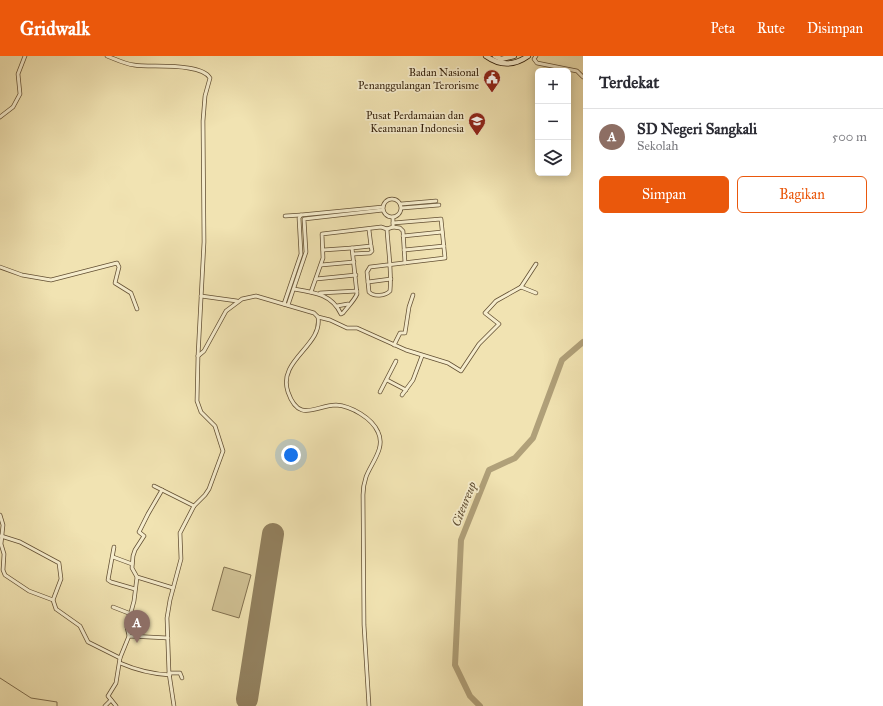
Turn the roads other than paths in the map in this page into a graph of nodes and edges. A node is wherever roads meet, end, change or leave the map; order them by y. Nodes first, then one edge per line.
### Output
1 (24, 56) edge
2 (107, 56) edge
3 (486, 56) edge
4 (495, 56) edge
5 (514, 56) edge
6 (528, 56) edge
7 (536, 56) edge
8 (583, 77) edge
9 (0, 118) edge
10 (436, 201) dead end
11 (401, 204) junction
12 (440, 206) dead end
13 (402, 208) junction
14 (383, 209) junction
15 (300, 214) junction
16 (285, 216) dead end
17 (393, 217) junction
18 (393, 225) junction
19 (387, 229) junction
20 (369, 230) junction
21 (442, 232) junction
22 (403, 236) junction
23 (371, 246) junction
24 (444, 246) junction
25 (352, 248) junction
26 (323, 250) junction
27 (404, 250) junction
28 (353, 254) junction
29 (354, 262) junction
30 (405, 263) junction
31 (389, 264) junction
32 (536, 264) dead end
33 (321, 265) junction
34 (0, 267) edge
35 (356, 275) junction
36 (316, 279) junction
37 (391, 279) junction
38 (368, 282) junction
39 (521, 286) junction
40 (290, 287) junction
41 (294, 289) junction
42 (357, 291) junction
43 (311, 292) junction
44 (320, 293) junction
45 (536, 293) dead end
46 (413, 295) dead end
47 (201, 296) junction
48 (237, 301) junction
49 (284, 304) junction
50 (348, 304) junction
51 (288, 305) junction
52 (337, 306) junction
53 (137, 309) dead end
54 (318, 317) junction
55 (394, 345) junction
56 (198, 356) junction
57 (422, 356) junction
58 (396, 361) dead end
59 (387, 380) junction
60 (406, 390) junction
61 (380, 392) dead end
62 (402, 395) dead end
63 (154, 486) dead end
64 (162, 490) junction
65 (194, 506) junction
66 (0, 515) edge
67 (1, 536) junction
68 (114, 546) dead end
69 (2, 552) edge
70 (113, 557) junction
71 (132, 564) junction
72 (137, 577) junction
73 (173, 588) junction
74 (135, 589) junction
75 (53, 600) junction
76 (113, 607) dead end
77 (131, 614) junction
78 (129, 636) junction
79 (168, 638) junction
80 (120, 658) junction
81 (120, 663) junction
82 (169, 674) junction
83 (182, 678) dead end
84 (111, 700) junction
85 (105, 706) edge
86 (116, 706) edge
87 (174, 706) edge
88 (370, 706) edge

1 - 9 street
2 - 47 street
3 - 6 street
4 - 5 street
7 - 8 street
10 - 11 street
11 - 13 street
11 - 14 street
12 - 13 street
13 - 17 street
14 - 15 street
14 - 17 street
14 - 41 street
15 - 16 street
15 - 40 street
17 - 18 street
18 - 19 street
18 - 21 street
18 - 22 street
19 - 20 street
19 - 31 street
20 - 23 street
20 - 26 street
21 - 22 street
21 - 24 street
22 - 27 street
23 - 25 street
23 - 28 street
24 - 27 street
24 - 30 street
25 - 26 street
25 - 28 street
26 - 33 street
27 - 30 street
28 - 29 street
29 - 33 street
29 - 35 street
30 - 31 street
31 - 37 street
31 - 38 street
32 - 39 street
33 - 36 street
34 - 53 street
35 - 36 street
35 - 42 street
36 - 43 street
37 - 38 street
37 - 38 street
39 - 45 street
39 - 57 street
40 - 41 street
40 - 49 street
41 - 43 street
41 - 51 street
42 - 44 street
42 - 50 street
43 - 44 street
44 - 52 street
46 - 55 street
47 - 48 street
47 - 56 street
48 - 49 street
48 - 56 street
49 - 51 street
50 - 52 street
50 - 52 street
51 - 54 street
54 - 55 street
54 - 88 street
55 - 57 street
56 - 65 street
57 - 60 street
58 - 59 street
59 - 60 street
59 - 61 street
60 - 62 street
63 - 64 street
64 - 65 street
64 - 71 street
65 - 73 street
66 - 67 street
67 - 69 street
67 - 75 street
68 - 70 street
69 - 75 street
70 - 71 street
70 - 74 street
71 - 72 street
72 - 73 street
72 - 74 street
73 - 79 street
74 - 77 street
75 - 80 street
76 - 77 street
77 - 78 street
78 - 79 street
78 - 80 street
79 - 82 street
80 - 81 street
81 - 82 street
81 - 84 street
82 - 83 street
82 - 87 street
84 - 85 street
84 - 86 street

